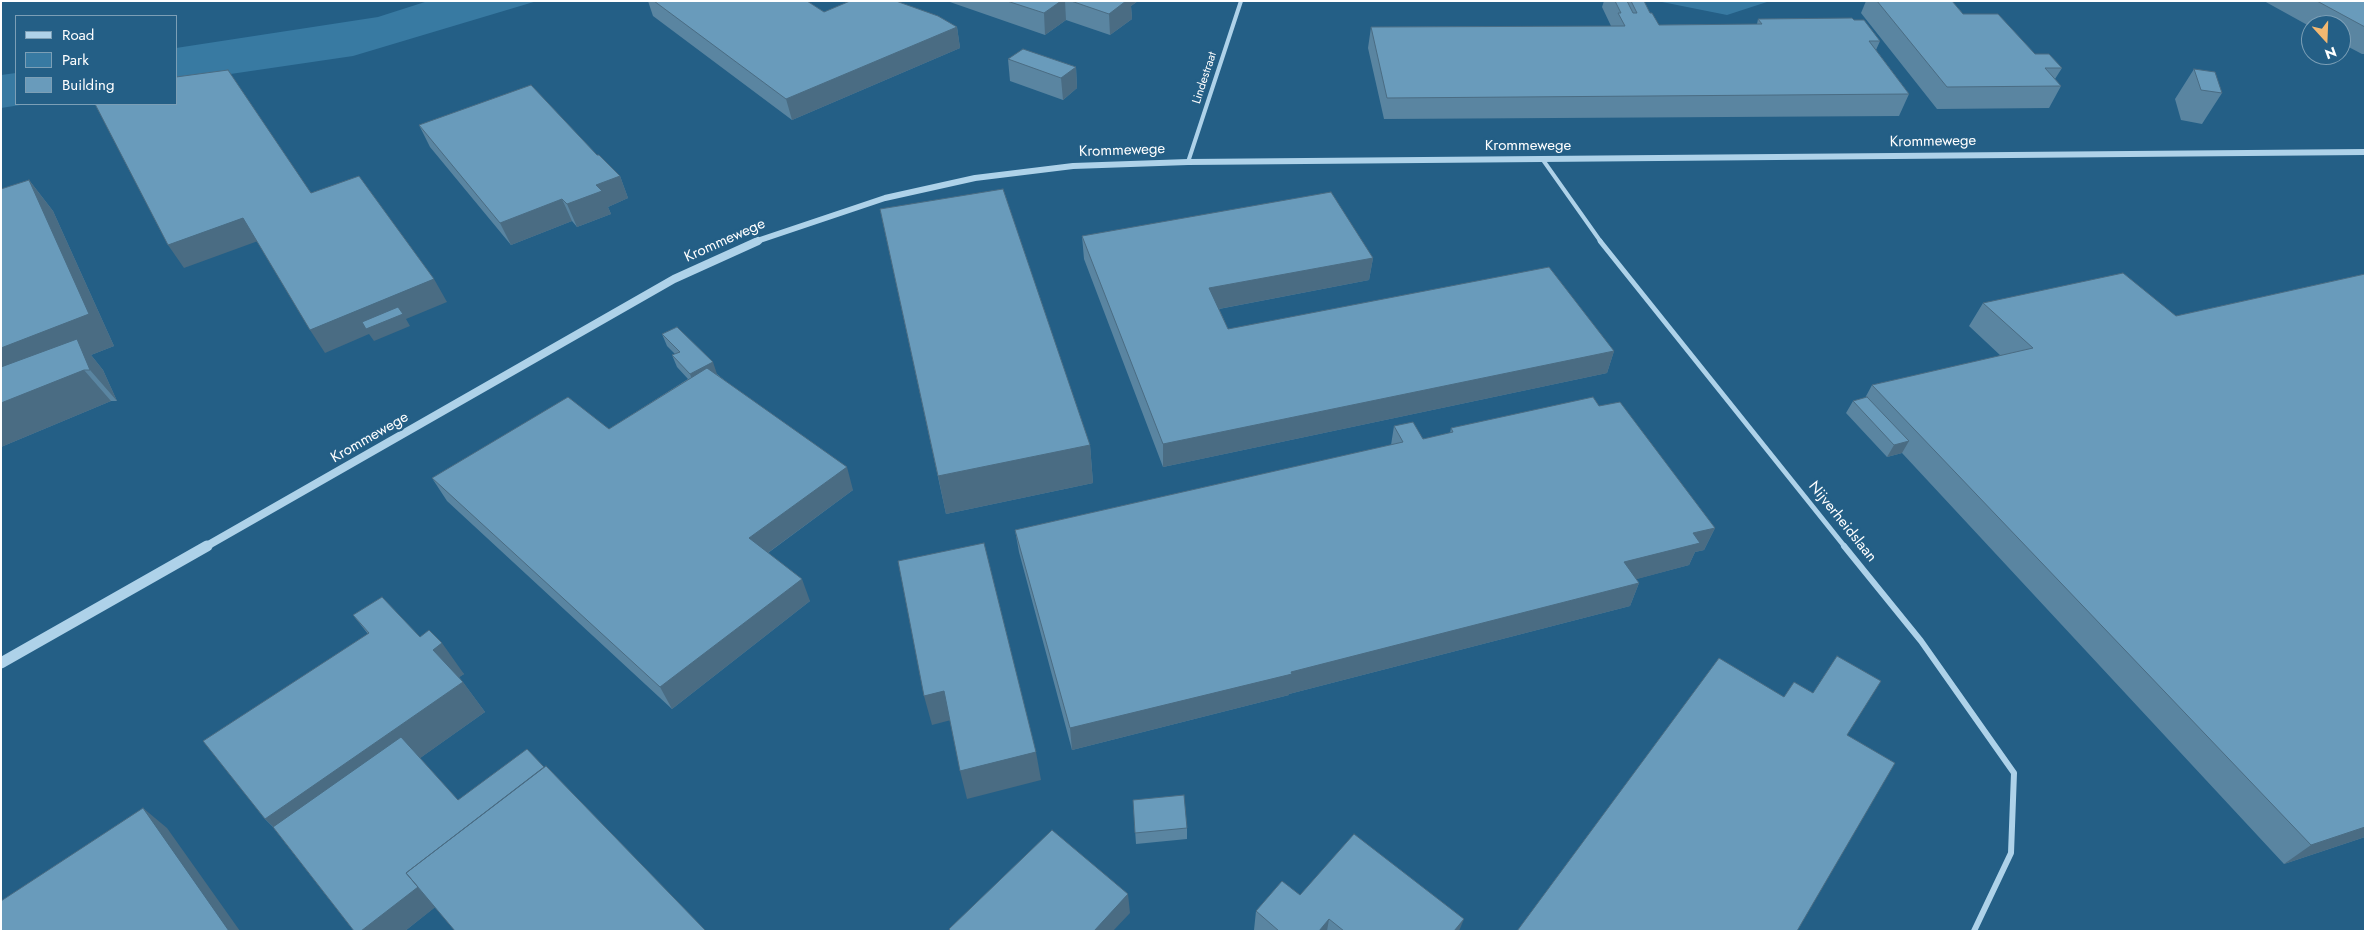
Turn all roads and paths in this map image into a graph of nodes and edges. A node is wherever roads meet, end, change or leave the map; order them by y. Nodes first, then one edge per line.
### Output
1 (1241, 1) edge
2 (2365, 152) edge
3 (1544, 160) junction
4 (1188, 162) junction
5 (1, 663) edge
6 (1974, 931) edge

1 - 4 street, Lindestraat
2 - 3 street, Krommewege
3 - 4 street, Krommewege
3 - 6 street, Nijverheidslaan
4 - 5 street, Krommewege

